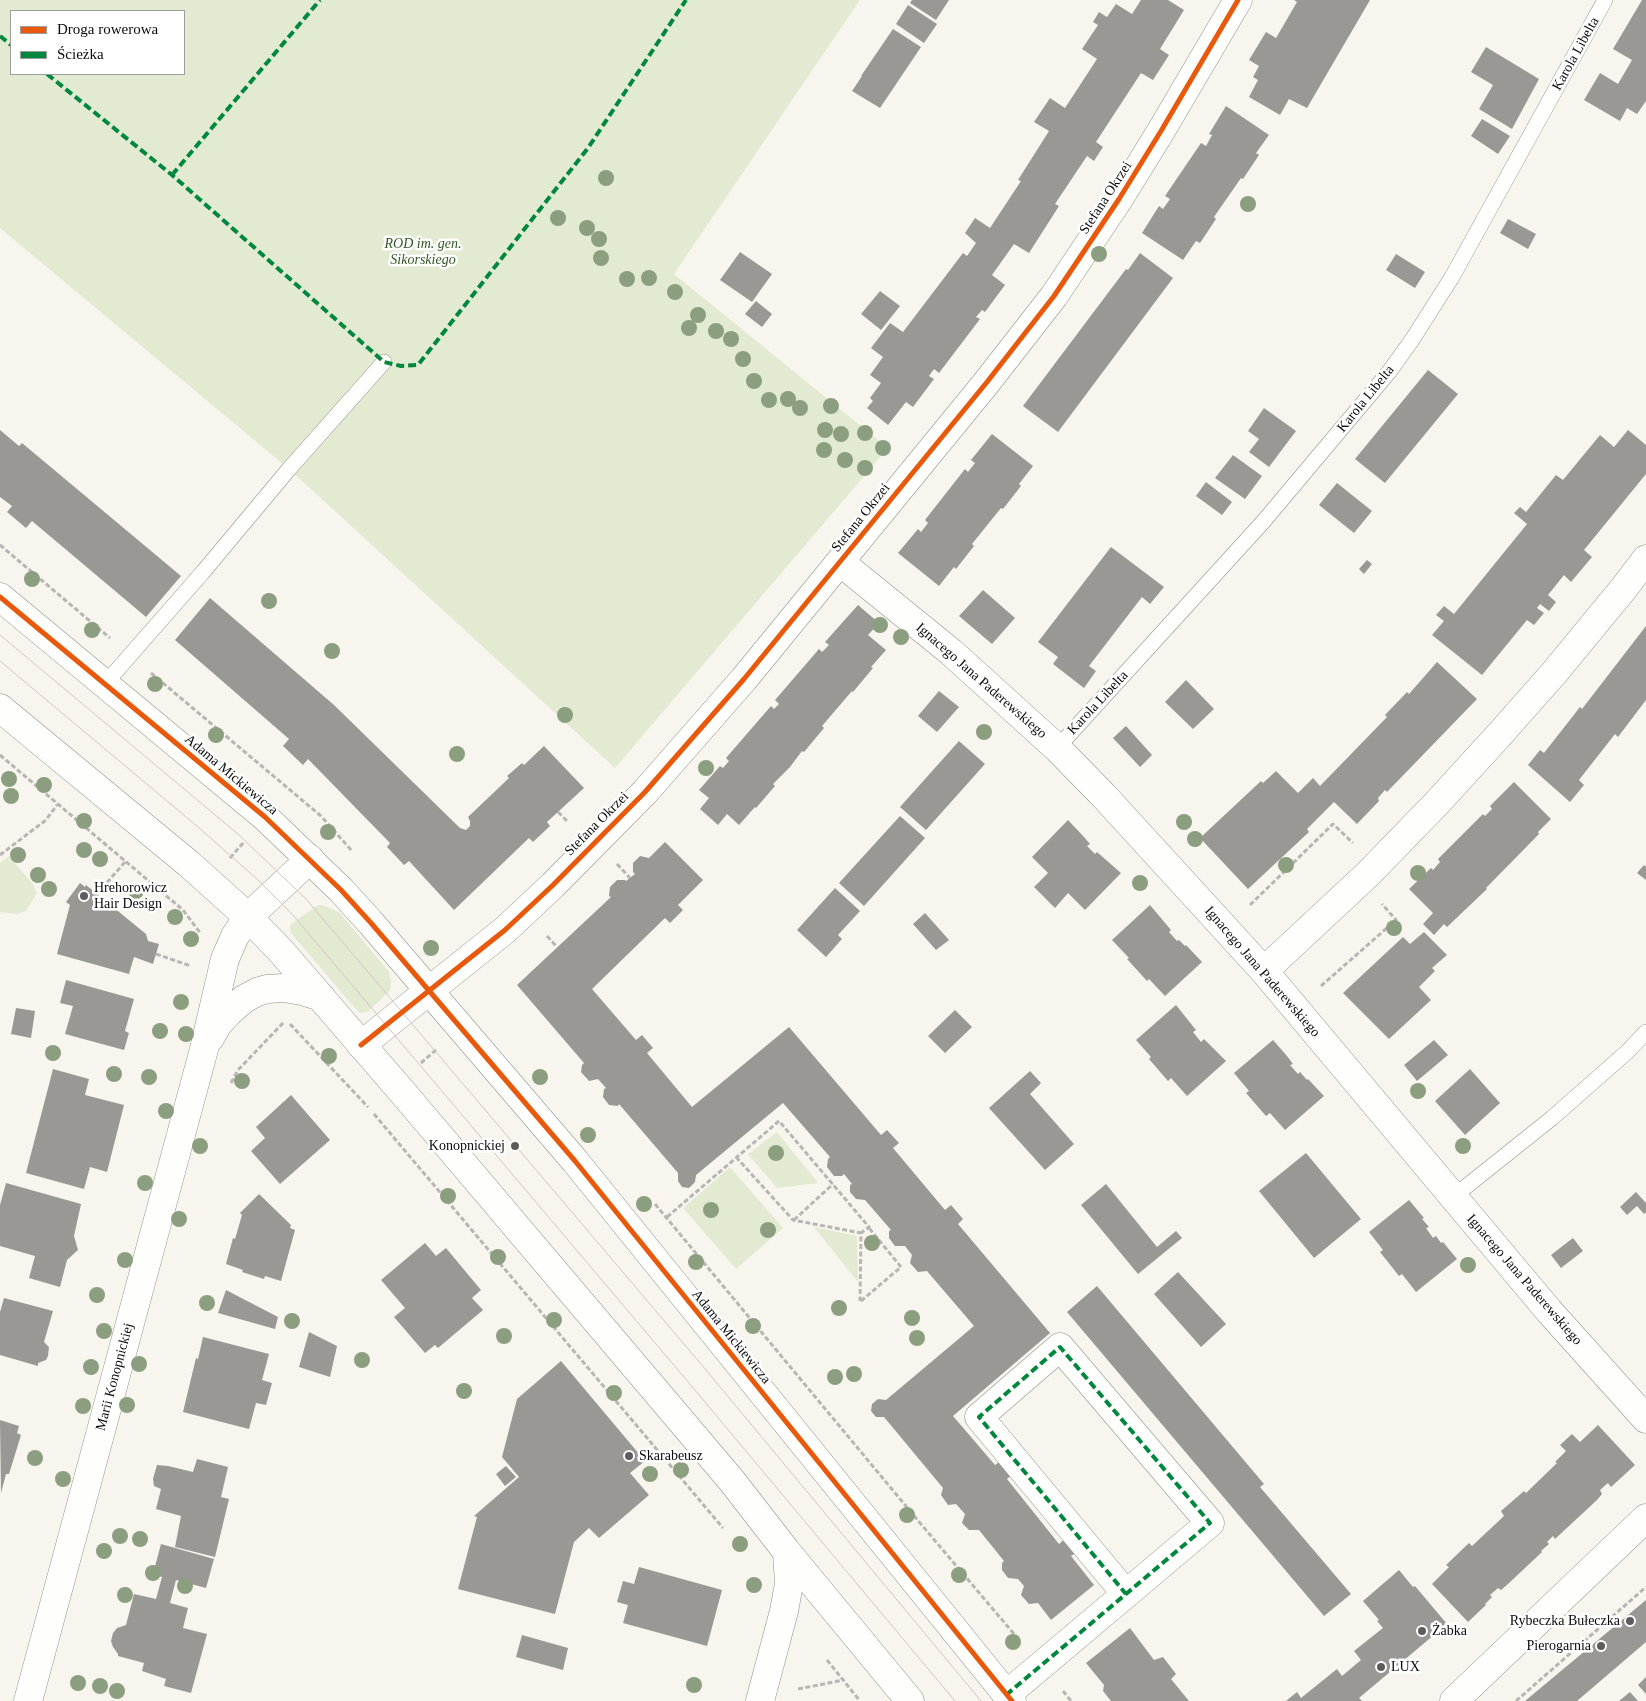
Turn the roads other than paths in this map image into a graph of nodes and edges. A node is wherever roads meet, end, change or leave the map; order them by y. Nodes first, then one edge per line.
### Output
1 (1238, 0) edge
2 (1605, 0) edge
3 (384, 362) dead end
4 (1646, 559) edge
5 (840, 562) junction
6 (0, 597) edge
7 (104, 685) junction
8 (0, 708) edge
9 (1057, 748) junction
10 (310, 859) junction
11 (248, 917) junction
12 (1264, 970) junction
13 (428, 990) junction
14 (321, 997) junction
15 (1646, 1032) edge
16 (361, 1045) junction
17 (203, 1053) junction
18 (1453, 1198) junction
19 (1646, 1419) edge
20 (1646, 1518) edge
21 (787, 1552) junction
22 (1126, 1594) junction
23 (1009, 1698) edge
24 (28, 1701) edge
25 (760, 1701) edge
26 (910, 1701) edge
27 (1454, 1701) edge

1 - 5 street, Stefana Okrzei
2 - 9 lane, Karola Libelta
3 - 7 lane
4 - 12 street
5 - 9 street, Ignacego Jana Paderewskiego
5 - 13 street, Stefana Okrzei
6 - 7 street, Adama Mickiewicza
7 - 10 street, Adama Mickiewicza
8 - 11 street
9 - 12 street, Ignacego Jana Paderewskiego
10 - 11 street
10 - 13 street, Adama Mickiewicza
11 - 14 street
11 - 17 street, Marii Konopnickiej
12 - 18 street, Ignacego Jana Paderewskiego
13 - 16 street
13 - 23 street, Adama Mickiewicza
14 - 16 street
14 - 17 street, Marii Konopnickiej
15 - 18 lane
16 - 21 street
17 - 24 street, Marii Konopnickiej
18 - 19 street, Ignacego Jana Paderewskiego
20 - 27 street
21 - 25 street
21 - 26 street
22 - 22 street
22 - 23 street

